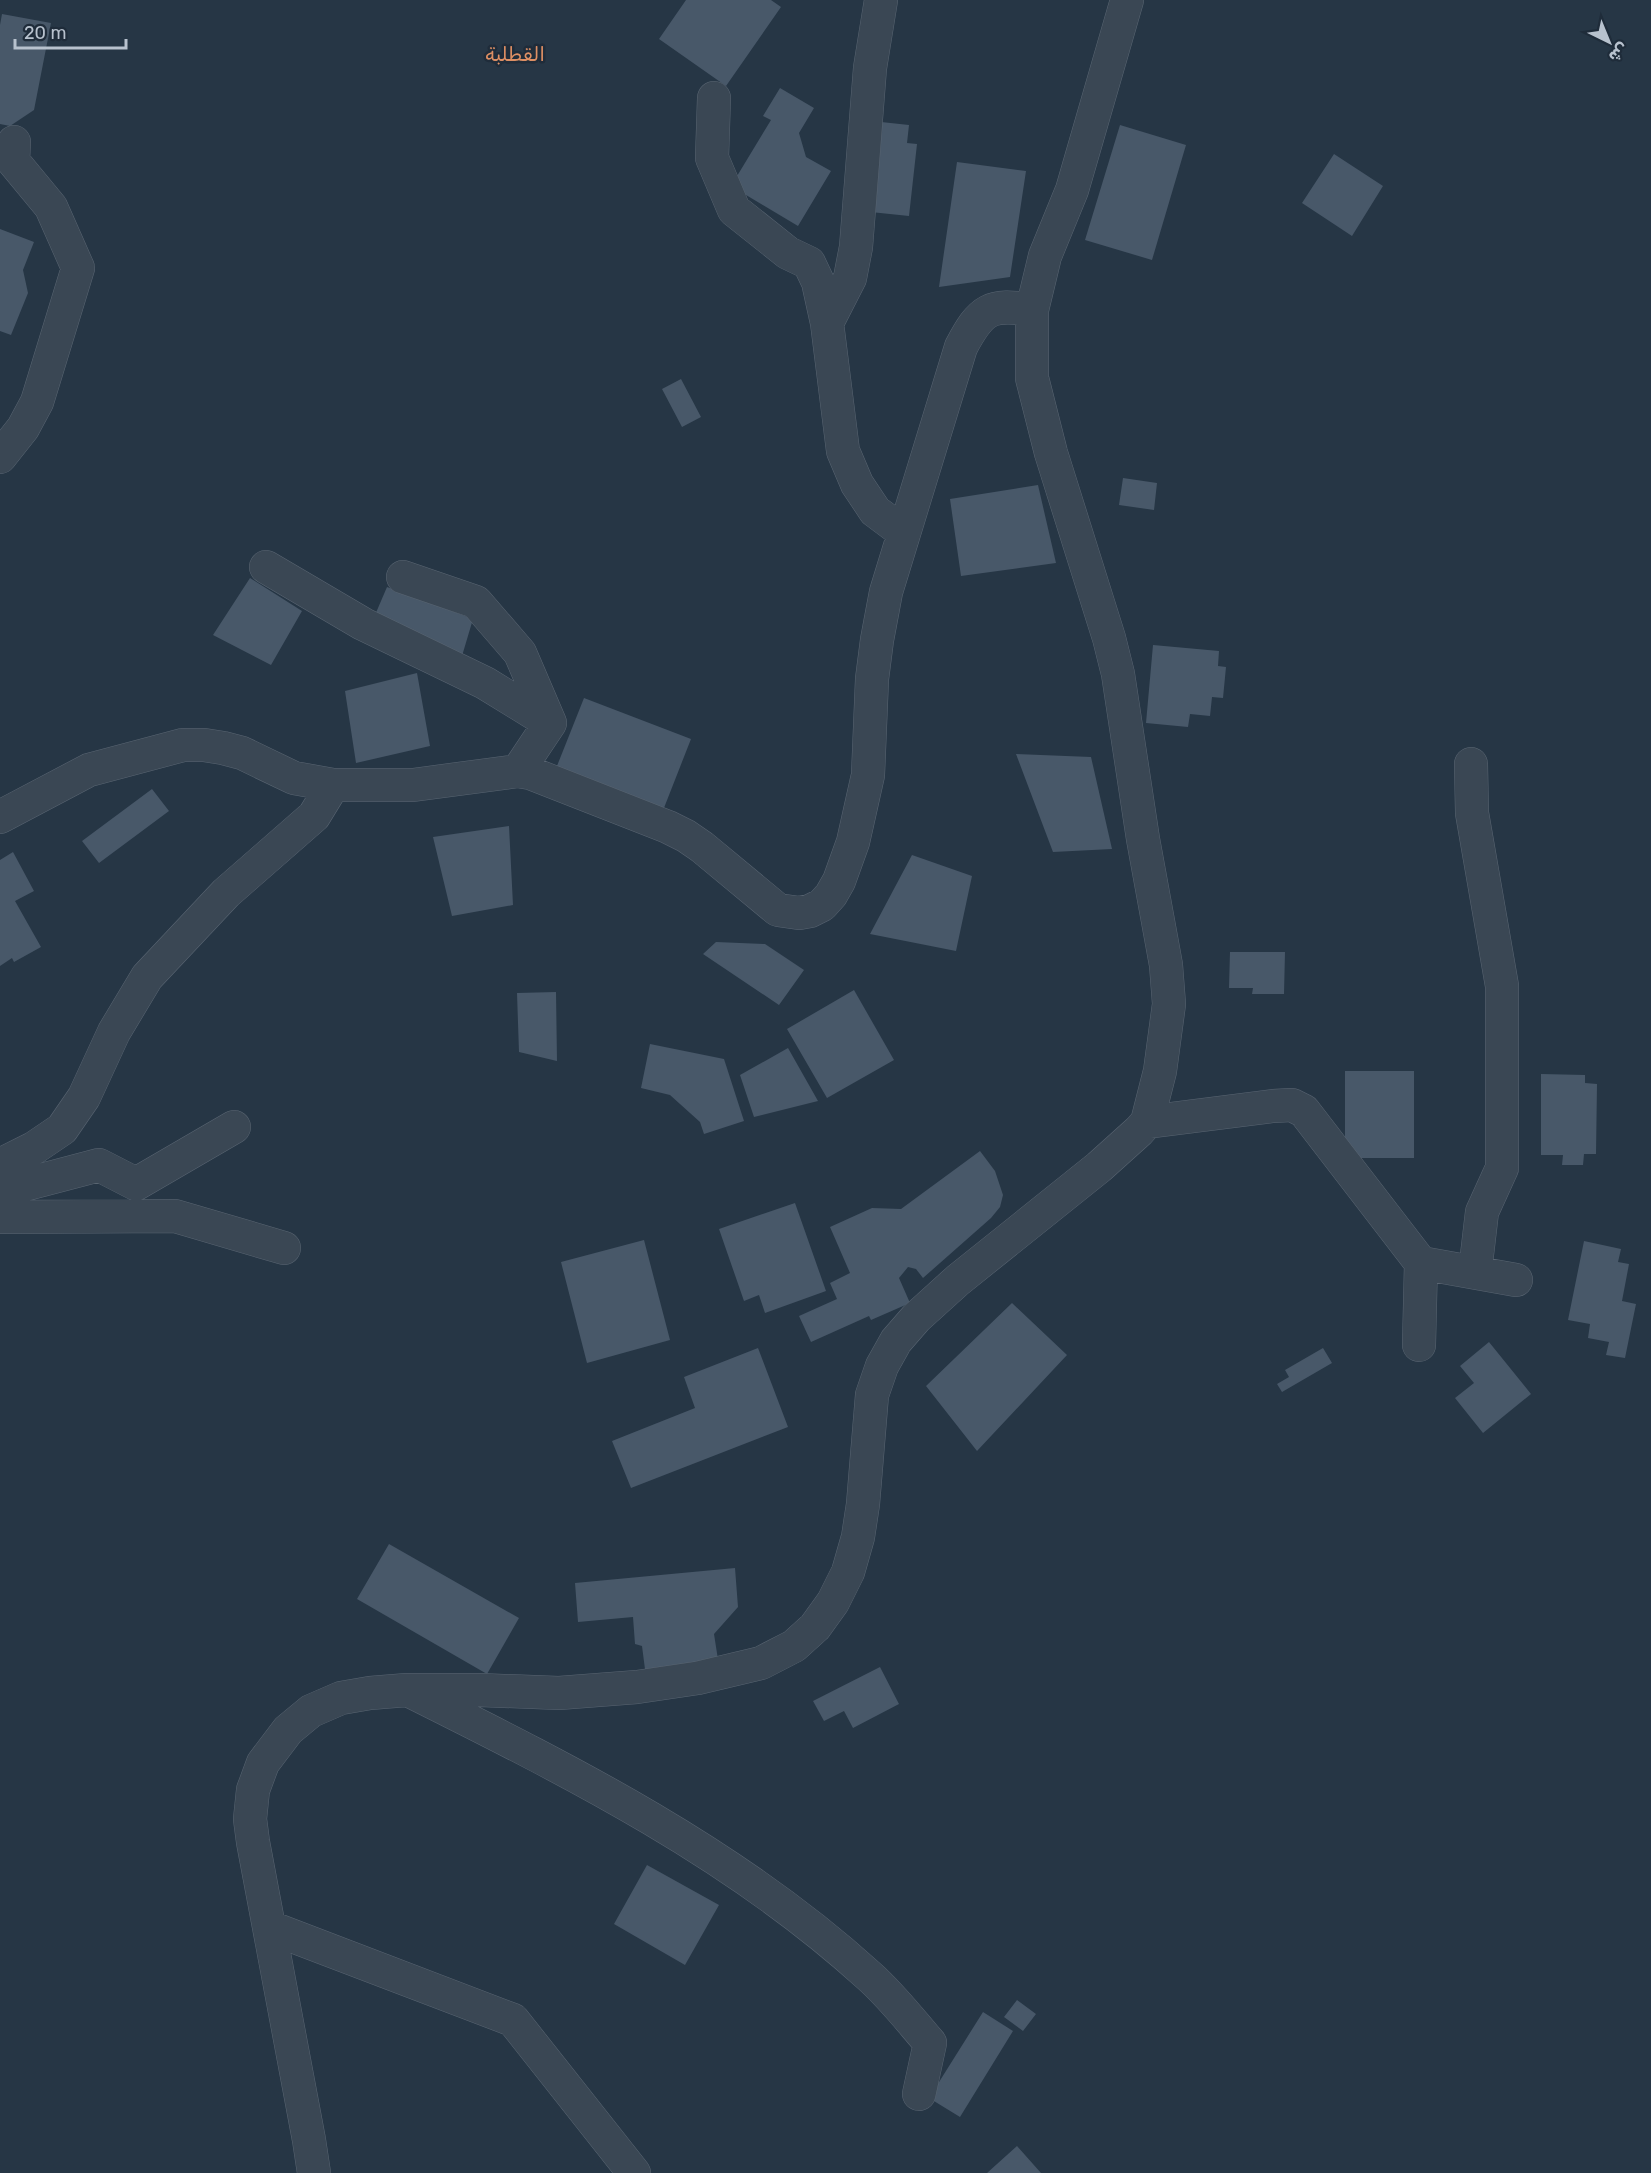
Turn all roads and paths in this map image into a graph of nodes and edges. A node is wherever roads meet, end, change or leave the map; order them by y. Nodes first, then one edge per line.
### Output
1 (881, 0) edge
2 (1127, 0) edge
3 (714, 98) dead end
4 (14, 142) dead end
5 (1032, 310) junction
6 (827, 323) junction
7 (0, 457) edge
8 (903, 532) junction
9 (266, 567) dead end
10 (403, 577) dead end
11 (550, 723) junction
12 (1471, 764) dead end
13 (518, 771) junction
14 (333, 785) junction
15 (0, 817) edge
16 (1147, 1122) junction
17 (234, 1127) dead end
18 (0, 1165) edge
19 (0, 1191) edge
20 (0, 1217) edge
21 (284, 1248) dead end
22 (1421, 1263) junction
23 (1474, 1272) junction
24 (1516, 1280) dead end
25 (1419, 1345) dead end
26 (407, 1690) junction
27 (269, 1927) junction
28 (919, 2094) dead end
29 (314, 2173) edge
30 (634, 2173) edge

1 - 6 street
2 - 5 street
3 - 6 street
4 - 7 street
5 - 8 street
5 - 16 street
6 - 8 street
8 - 13 street
9 - 11 street
10 - 11 street
11 - 13 street
12 - 23 street
13 - 14 street
14 - 15 street
14 - 18 street
16 - 22 street
16 - 26 street
17 - 19 street
20 - 21 street
22 - 23 street
22 - 25 street
23 - 24 street
26 - 27 street
26 - 28 street
27 - 29 street
27 - 30 street

